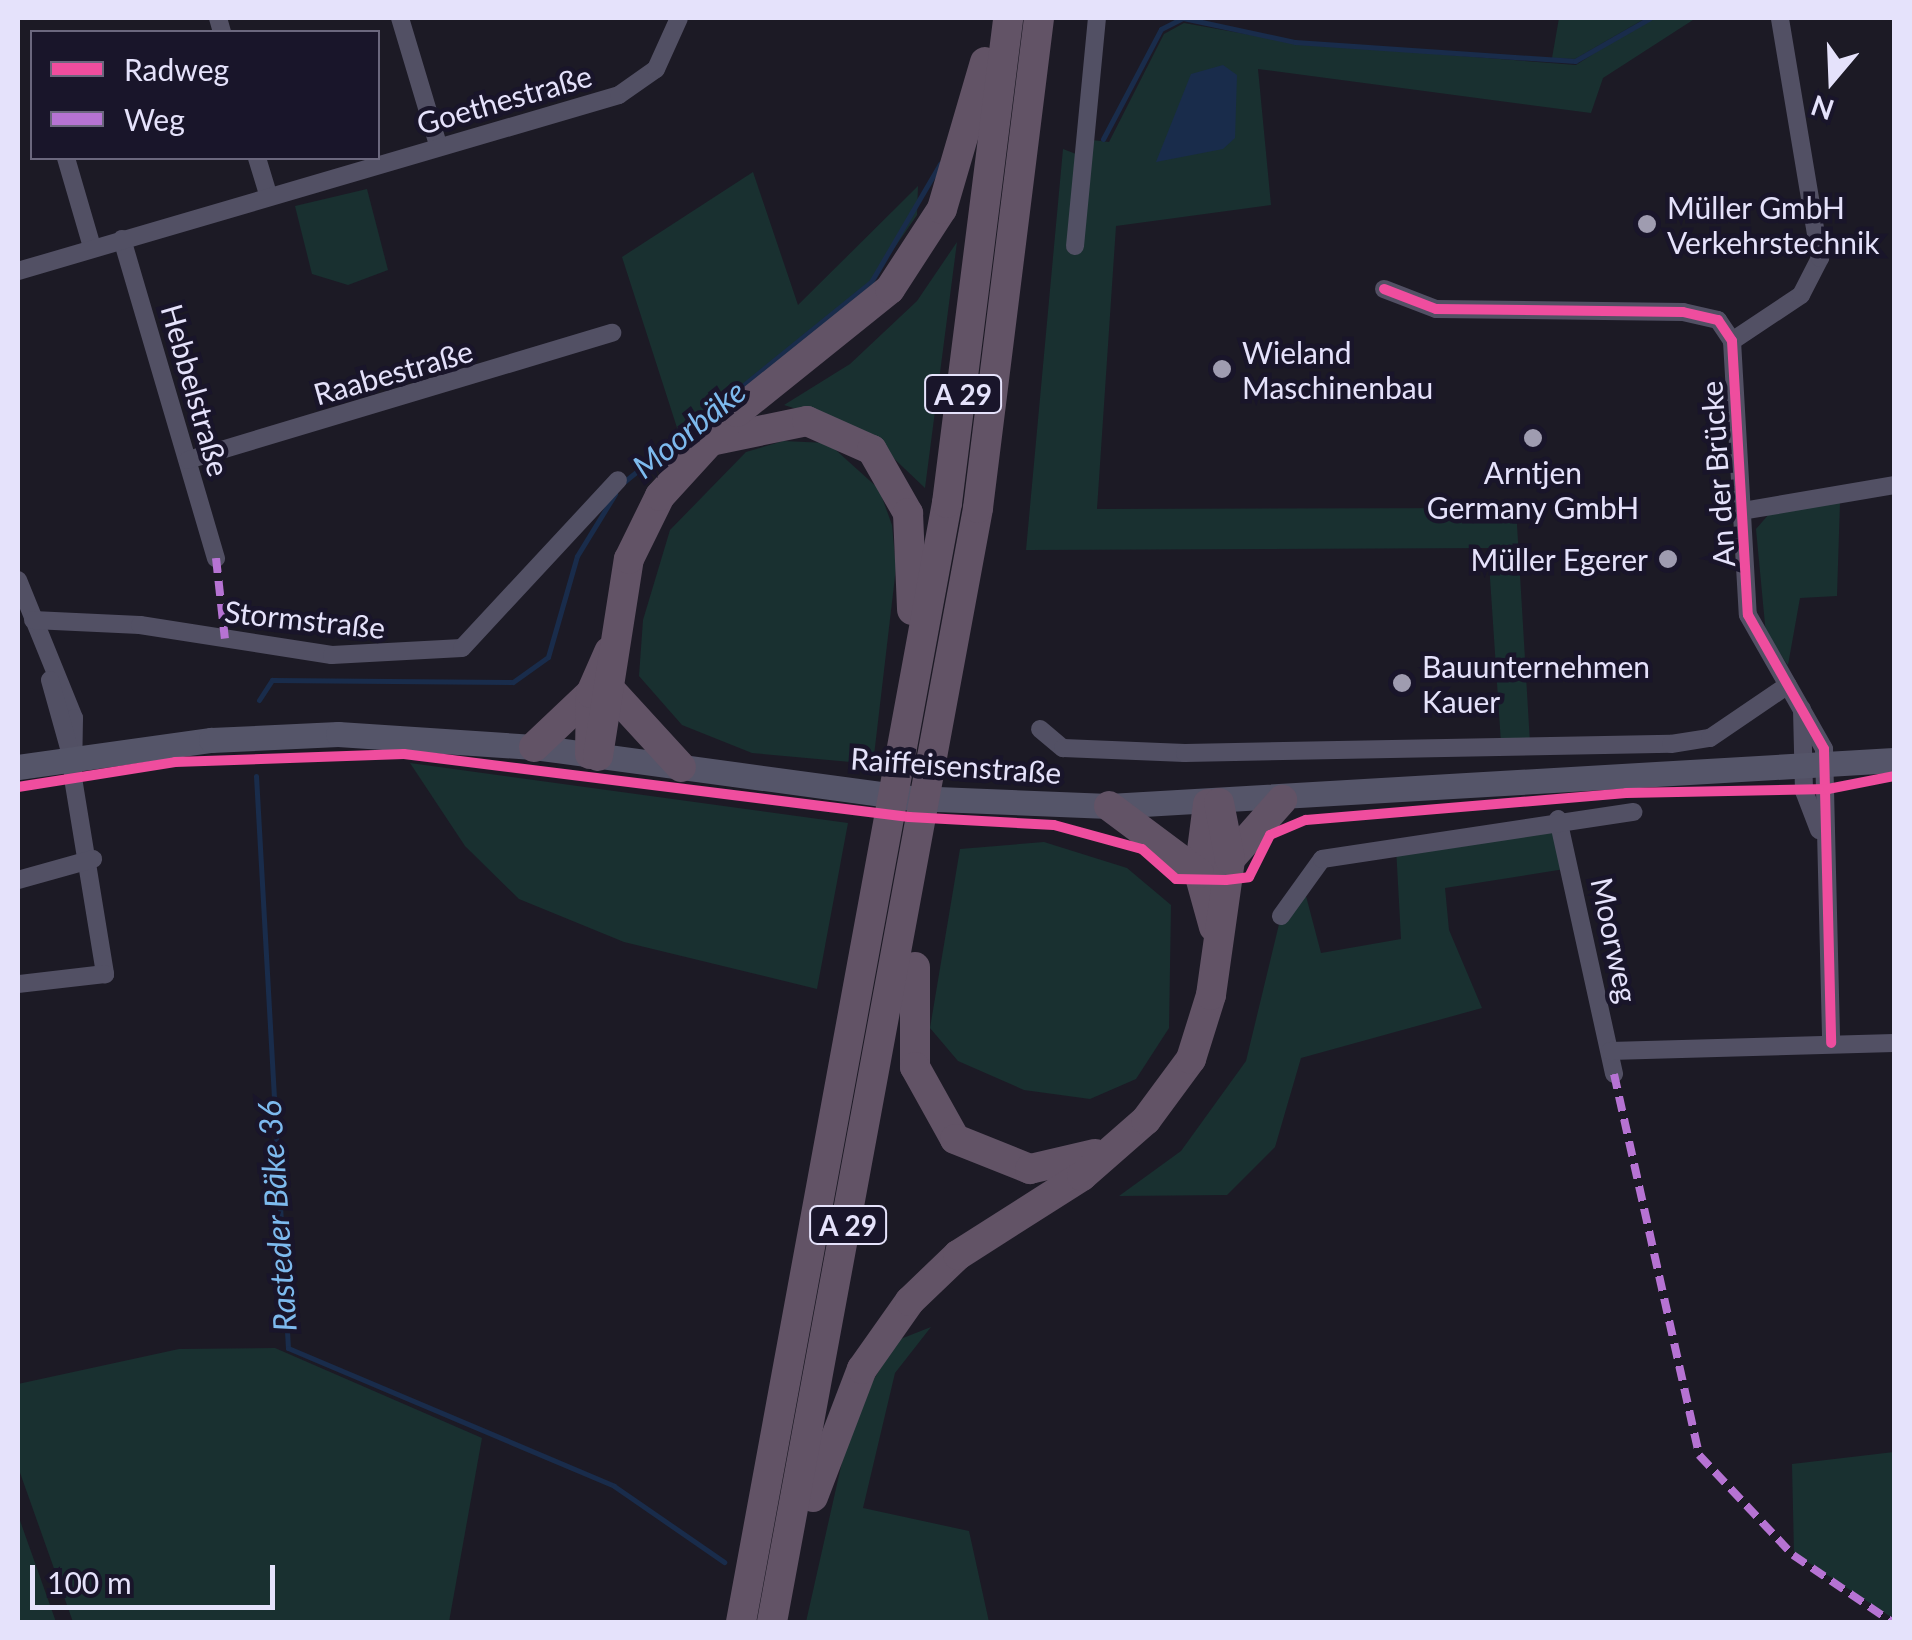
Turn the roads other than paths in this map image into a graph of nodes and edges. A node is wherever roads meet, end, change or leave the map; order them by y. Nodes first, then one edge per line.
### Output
1 (400, 18) edge
2 (679, 18) edge
3 (991, 18) edge
4 (1008, 18) edge
5 (1039, 18) edge
6 (1097, 18) edge
7 (1780, 18) edge
8 (438, 145) junction
9 (67, 160) edge
10 (258, 160) edge
11 (268, 195) junction
12 (122, 239) junction
13 (1074, 246) dead end
14 (92, 247) junction
15 (18, 271) edge
16 (1384, 289) dead end
17 (612, 333) dead end
18 (1732, 341) junction
19 (703, 445) junction
20 (188, 460) junction
21 (618, 480) dead end
22 (1894, 484) edge
23 (1748, 510) junction
24 (216, 558) dead end
25 (18, 580) edge
26 (33, 620) junction
27 (1788, 685) junction
28 (603, 694) junction
29 (1040, 729) dead end
30 (534, 747) junction
31 (594, 755) junction
32 (72, 756) junction
33 (1894, 760) edge
34 (1814, 766) junction
35 (18, 767) edge
36 (680, 767) junction
37 (902, 768) junction
38 (932, 775) junction
39 (1282, 800) junction
40 (1213, 803) junction
41 (1109, 806) junction
42 (1633, 812) dead end
43 (1558, 820) junction
44 (93, 859) junction
45 (1230, 859) junction
46 (1199, 873) junction
47 (18, 880) edge
48 (1281, 916) dead end
49 (1215, 933) junction
50 (18, 984) edge
51 (1831, 1043) junction
52 (1894, 1043) edge
53 (1610, 1051) junction
54 (1614, 1074) dead end
55 (1117, 1145) junction
56 (741, 1622) edge
57 (772, 1622) edge
58 (786, 1622) edge

1 - 8 street
2 - 8 street, Goethestraße
3 - 19 highway
4 - 37 highway, A 29
5 - 38 highway, A 29
6 - 13 street
7 - 18 street, An der Brücke
8 - 11 street, Goethestraße
9 - 14 street
10 - 11 street
11 - 12 street, Goethestraße
12 - 14 street, Goethestraße
12 - 20 street, Hebbelstraße
14 - 15 street, Goethestraße
16 - 18 street, An der Brücke
17 - 20 street, Raabestraße
18 - 23 street, An der Brücke
19 - 28 highway
19 - 37 highway, A 29
20 - 24 street, Hebbelstraße
21 - 26 street, Stormstraße
22 - 23 street
23 - 27 street, An der Brücke
25 - 26 street
26 - 32 street
27 - 29 street
27 - 34 street, An der Brücke
28 - 30 highway
28 - 31 highway
28 - 36 highway
30 - 31 main road, Raiffeisenstraße
30 - 32 main road, Raiffeisenstraße
31 - 36 main road, Raiffeisenstraße
32 - 35 main road, Raiffeisenstraße
32 - 44 street
33 - 34 main road, Raiffeisenstraße
34 - 39 main road, Raiffeisenstraße
34 - 51 street, An der Brücke
36 - 41 main road, Raiffeisenstraße
37 - 56 highway, A 29
38 - 55 highway, A 29
38 - 57 highway, A 29
39 - 40 main road, Raiffeisenstraße
39 - 45 highway
40 - 41 main road, Raiffeisenstraße
40 - 45 highway
40 - 46 highway, A 29
41 - 46 highway
42 - 43 street
43 - 48 street
43 - 53 street, Moorweg
44 - 47 street
44 - 50 street
45 - 49 highway
46 - 49 highway, A 29
49 - 55 highway, A 29
51 - 52 street
51 - 53 street
53 - 54 street, Moorweg
55 - 58 highway

